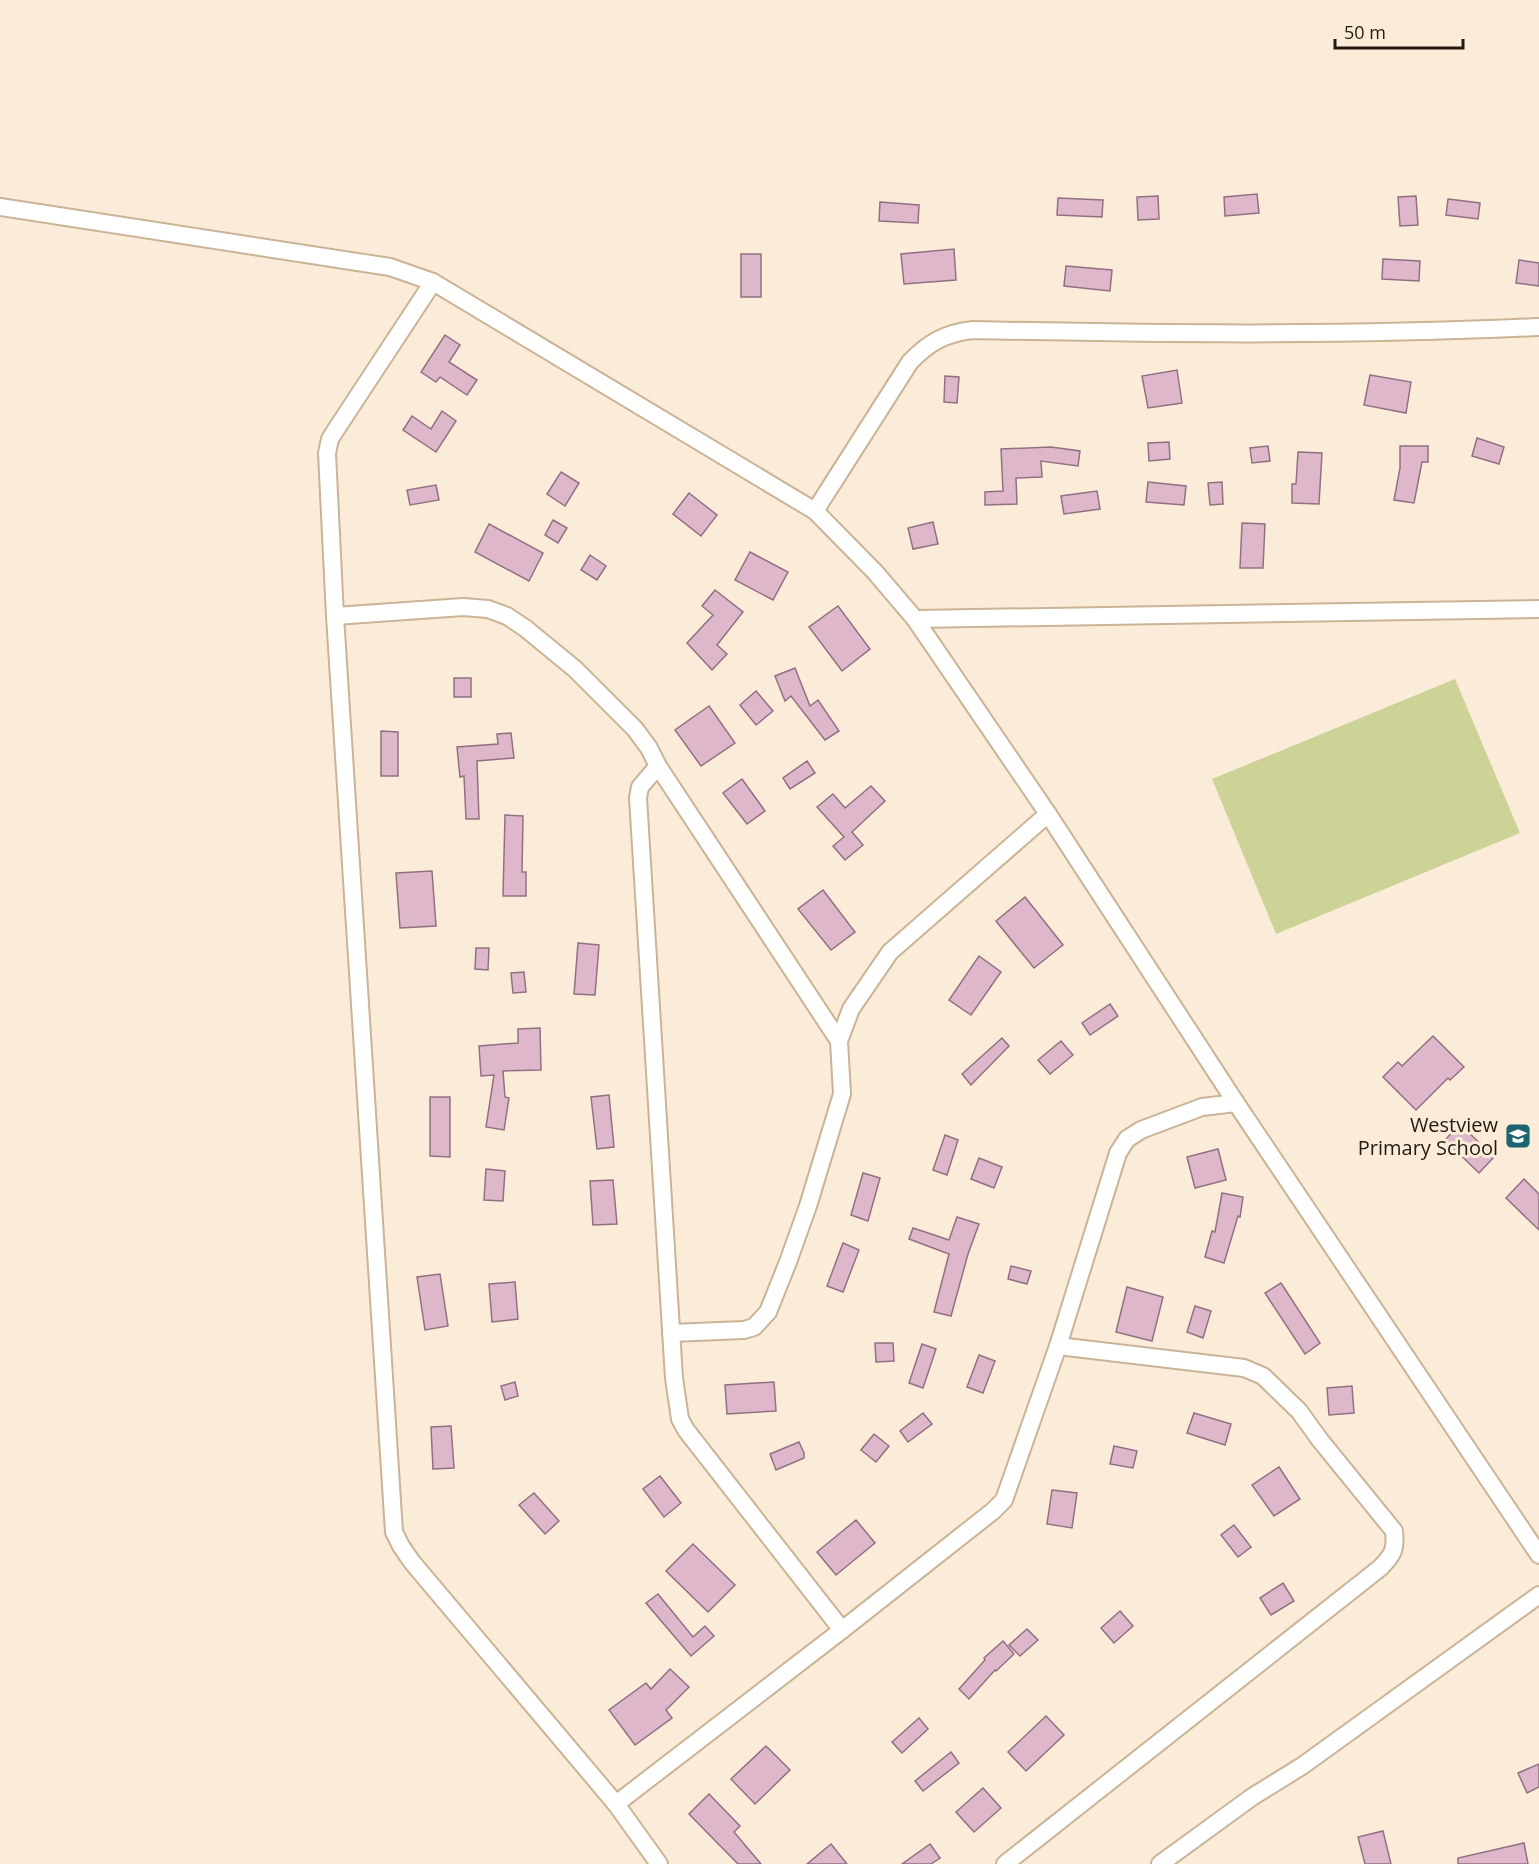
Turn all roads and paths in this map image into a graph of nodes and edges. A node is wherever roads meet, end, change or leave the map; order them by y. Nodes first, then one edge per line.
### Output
1 (0, 207) edge
2 (433, 282) junction
3 (1539, 327) edge
4 (815, 511) junction
5 (1539, 609) edge
6 (335, 616) junction
7 (915, 619) junction
8 (658, 766) junction
9 (1048, 814) junction
10 (839, 1041) junction
11 (1236, 1103) junction
12 (671, 1333) junction
13 (1058, 1346) junction
14 (1539, 1555) edge
15 (1539, 1595) edge
16 (842, 1630) junction
17 (616, 1804) junction
18 (659, 1864) edge
19 (1005, 1864) edge
20 (1160, 1864) edge

1 - 2 street
2 - 4 street
2 - 6 street
3 - 4 street
4 - 7 street
5 - 7 street
6 - 8 street
6 - 17 street
7 - 9 street
8 - 10 street
8 - 12 street
9 - 10 street
9 - 11 street
10 - 12 street
11 - 13 street
11 - 14 street
12 - 16 street
13 - 16 street
13 - 19 street
15 - 20 street
16 - 17 street
17 - 18 street

